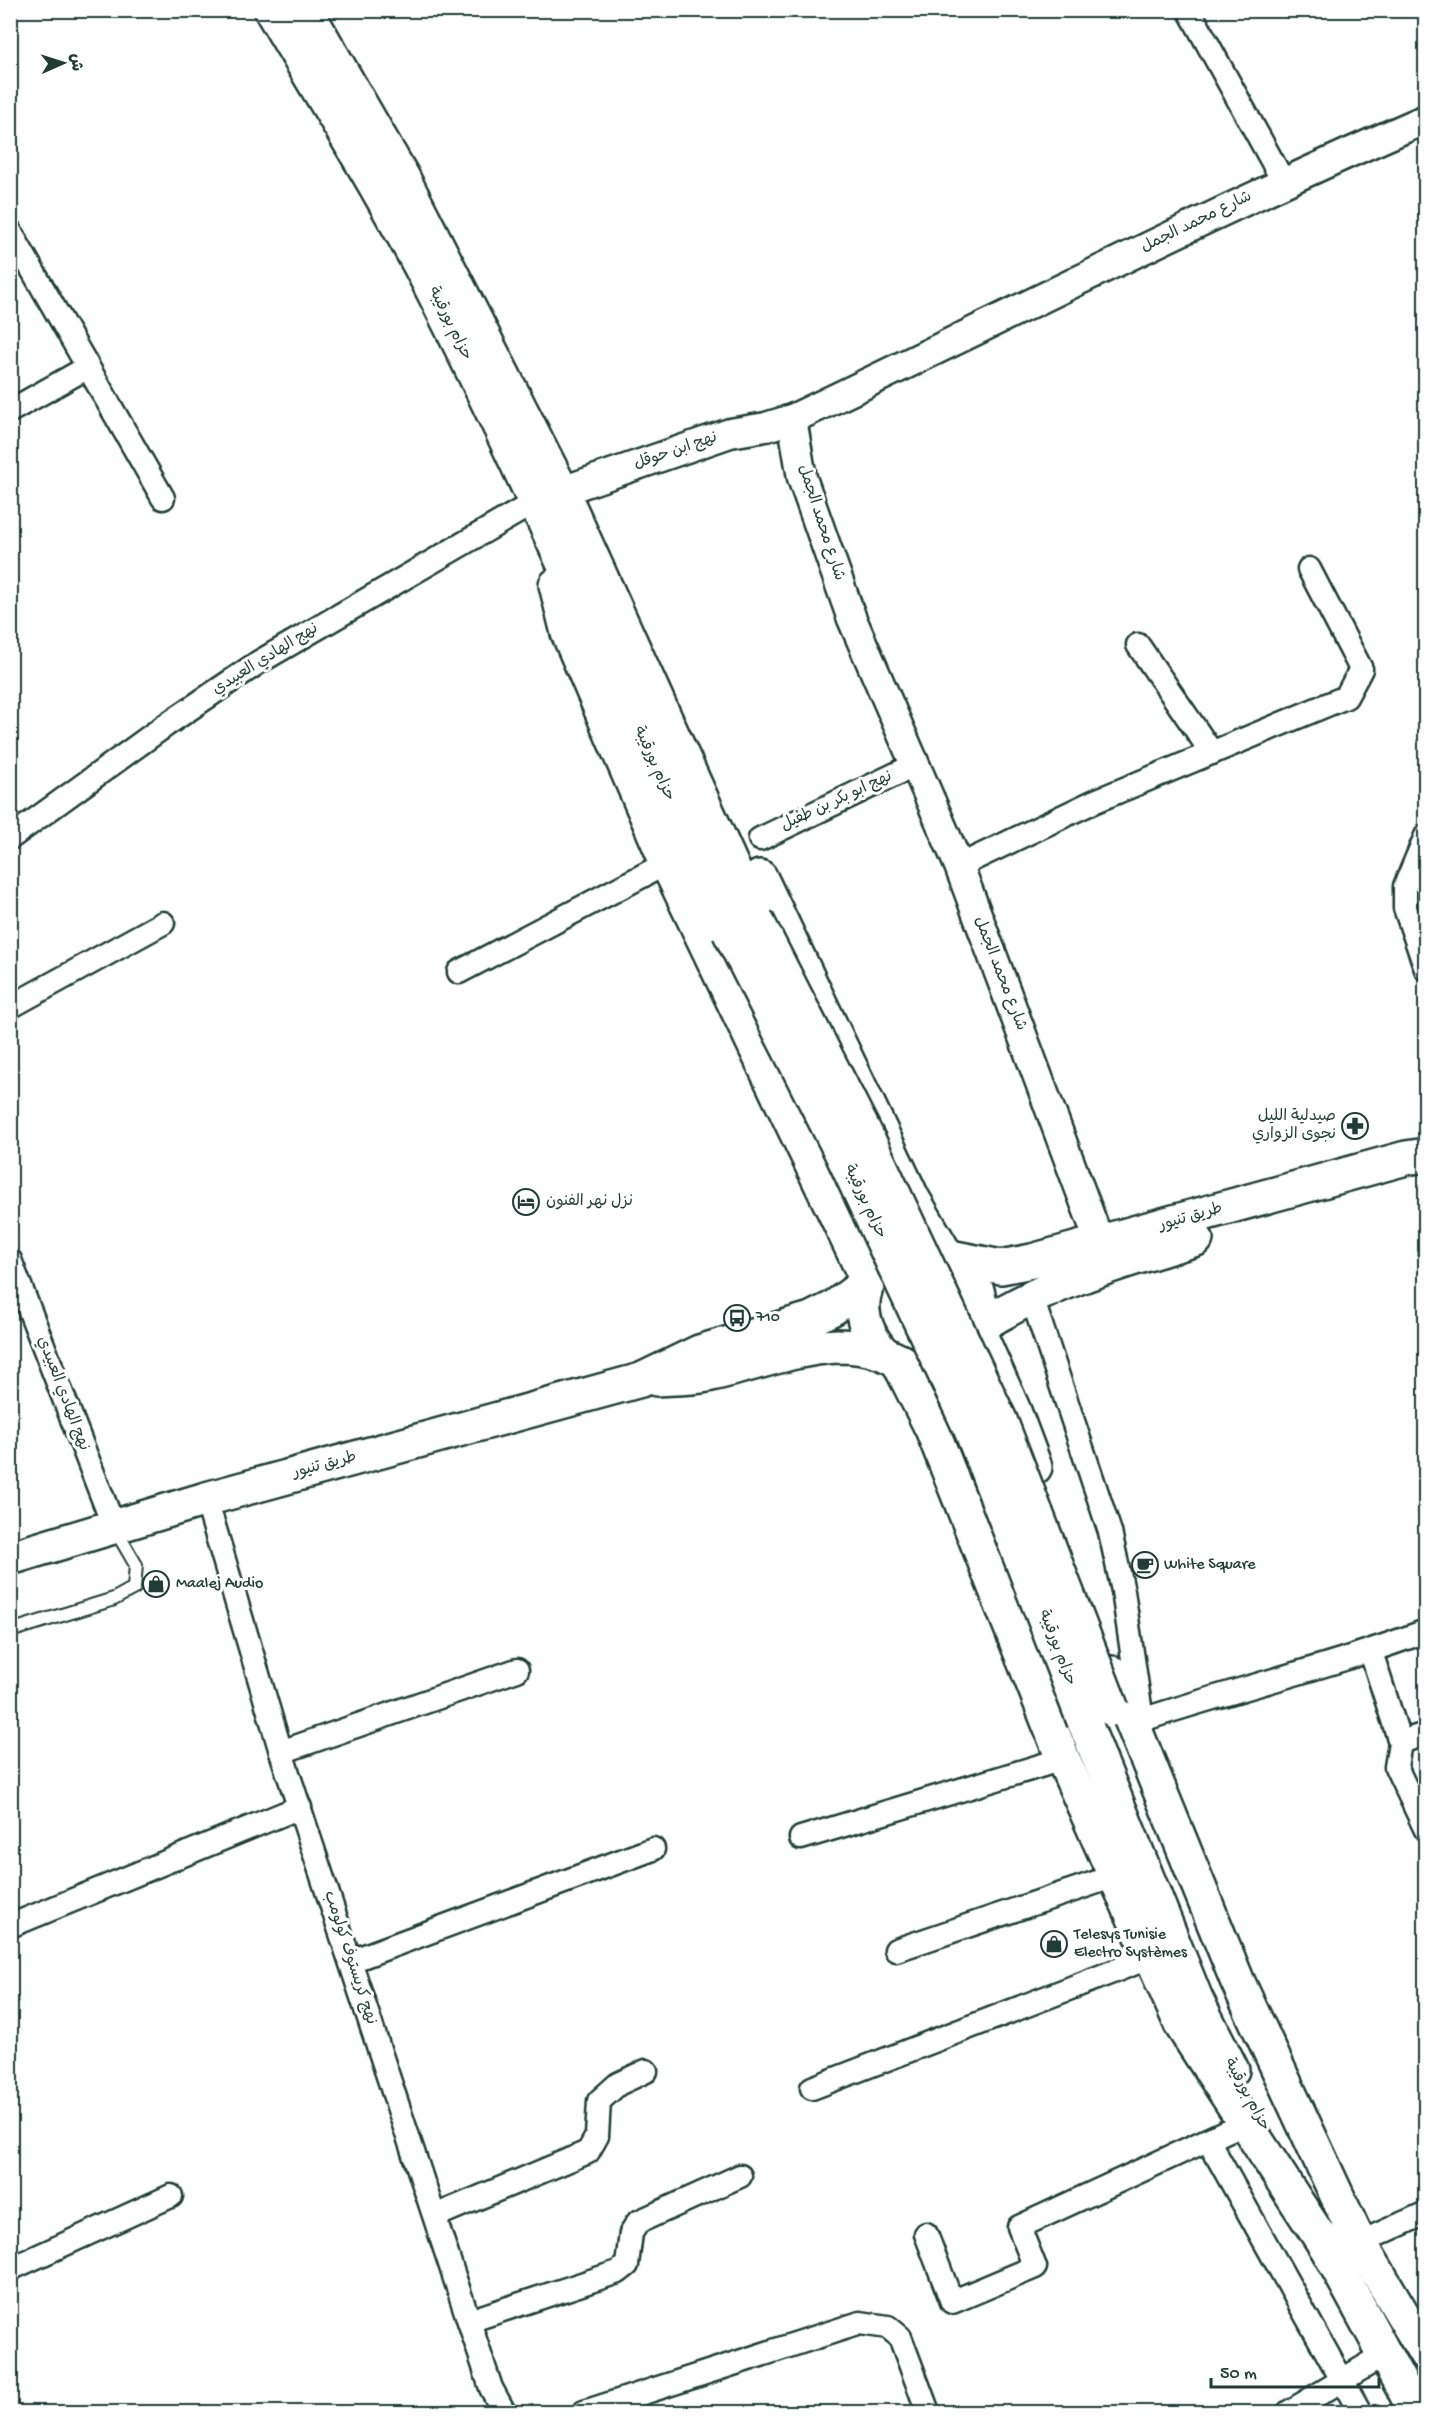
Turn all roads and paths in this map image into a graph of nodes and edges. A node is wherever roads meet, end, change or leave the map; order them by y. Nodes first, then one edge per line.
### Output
1 (271, 10) edge
2 (306, 10) edge
3 (1189, 10) edge
4 (1425, 119) edge
5 (1283, 181) junction
6 (10, 231) edge
7 (88, 367) junction
8 (10, 411) edge
9 (792, 418) junction
10 (548, 497) junction
11 (163, 498) dead end
12 (1309, 569) dead end
13 (1138, 645) dead end
14 (1212, 753) junction
15 (915, 765) junction
16 (1425, 836) edge
17 (10, 838) edge
18 (760, 839) dead end
19 (667, 863) junction
20 (959, 866) junction
21 (163, 923) dead end
22 (1425, 969) edge
23 (459, 972) dead end
24 (10, 1007) edge
25 (1425, 1155) edge
26 (1425, 1172) edge
27 (1100, 1243) junction
28 (950, 1256) junction
29 (10, 1260) edge
30 (868, 1282) junction
31 (1031, 1295) junction
32 (977, 1328) junction
33 (891, 1358) junction
34 (640, 1380) junction
35 (206, 1499) junction
36 (114, 1527) junction
37 (10, 1558) edge
38 (10, 1630) edge
39 (1425, 1631) edge
40 (1371, 1652) junction
41 (517, 1670) dead end
42 (1117, 1718) junction
43 (1425, 1734) edge
44 (1400, 1742) junction
45 (281, 1752) junction
46 (1063, 1759) junction
47 (300, 1807) junction
48 (1425, 1830) edge
49 (801, 1838) dead end
50 (653, 1849) dead end
51 (1115, 1876) junction
52 (10, 1926) edge
53 (896, 1950) dead end
54 (1151, 1957) junction
55 (351, 1961) junction
56 (646, 2071) dead end
57 (812, 2088) dead end
58 (1244, 2123) junction
59 (1208, 2140) junction
60 (740, 2175) dead end
61 (171, 2196) dead end
62 (1425, 2213) edge
63 (435, 2216) junction
64 (926, 2234) dead end
65 (1346, 2250) junction
66 (10, 2269) edge
67 (469, 2321) junction
68 (1425, 2354) edge
69 (1384, 2355) junction
70 (1342, 2380) junction
71 (504, 2412) edge
72 (584, 2412) edge
73 (928, 2412) edge
74 (1289, 2412) edge
75 (1360, 2412) edge
76 (1416, 2412) edge

1 - 10 main road, حزام بورقيبة
2 - 10 main road, حزام بورقيبة
3 - 5 street
4 - 5 street, شارع محمد الجمل
5 - 9 street, شارع محمد الجمل
6 - 7 street
7 - 8 street
7 - 11 street
9 - 10 street, نهج ابن حوقل
9 - 15 street, شارع محمد الجمل
10 - 17 street, نهج الهادي العبيدي
10 - 19 main road
10 - 28 main road
10 - 42 main road, حزام بورقيبة, bridge
12 - 14 street
13 - 14 street
14 - 20 street
15 - 18 street, نهج ابو بكر بن طفيل
15 - 20 street, شارع محمد الجمل
16 - 22 street
19 - 23 street
19 - 30 main road
20 - 27 street, شارع محمد الجمل
21 - 24 street
25 - 27 main road, طريق تنيور
26 - 31 main road, طريق تنيور
27 - 28 main road, طريق تنيور
28 - 30 main road
28 - 32 main road
29 - 36 street, نهج الهادي العبيدي
30 - 33 main road
30 - 34 main road, طريق تنيور
31 - 32 main road, طريق تنيور
31 - 42 street
32 - 33 main road
32 - 42 main road
33 - 34 main road, طريق تنيور
33 - 46 main road
34 - 35 main road, طريق تنيور
35 - 36 main road, طريق تنيور
35 - 45 street, نهج كريستوف كولومب
36 - 37 main road, طريق تنيور
36 - 38 lane
39 - 40 street
40 - 42 street
40 - 44 street
41 - 45 street
42 - 65 main road
42 - 65 main road, حزام بورقيبة
43 - 44 street
44 - 48 street
45 - 47 street, نهج كريستوف كولومب
46 - 49 street
46 - 51 main road
47 - 52 street
47 - 55 street, نهج كريستوف كولومب
50 - 55 street
51 - 53 street
51 - 54 main road
54 - 57 street
54 - 58 main road
55 - 63 street, نهج كريستوف كولومب
56 - 63 street
58 - 59 street
58 - 65 main road
59 - 64 street
59 - 70 street
60 - 67 street
61 - 66 street
62 - 65 street
63 - 67 street, نهج كريستوف كولومب
65 - 68 main road, حزام بورقيبة
65 - 69 main road, حزام بورقيبة
67 - 71 street, نهج كريستوف كولومب
69 - 70 street
69 - 76 main road, حزام بورقيبة
70 - 74 street
70 - 75 street
72 - 73 street

